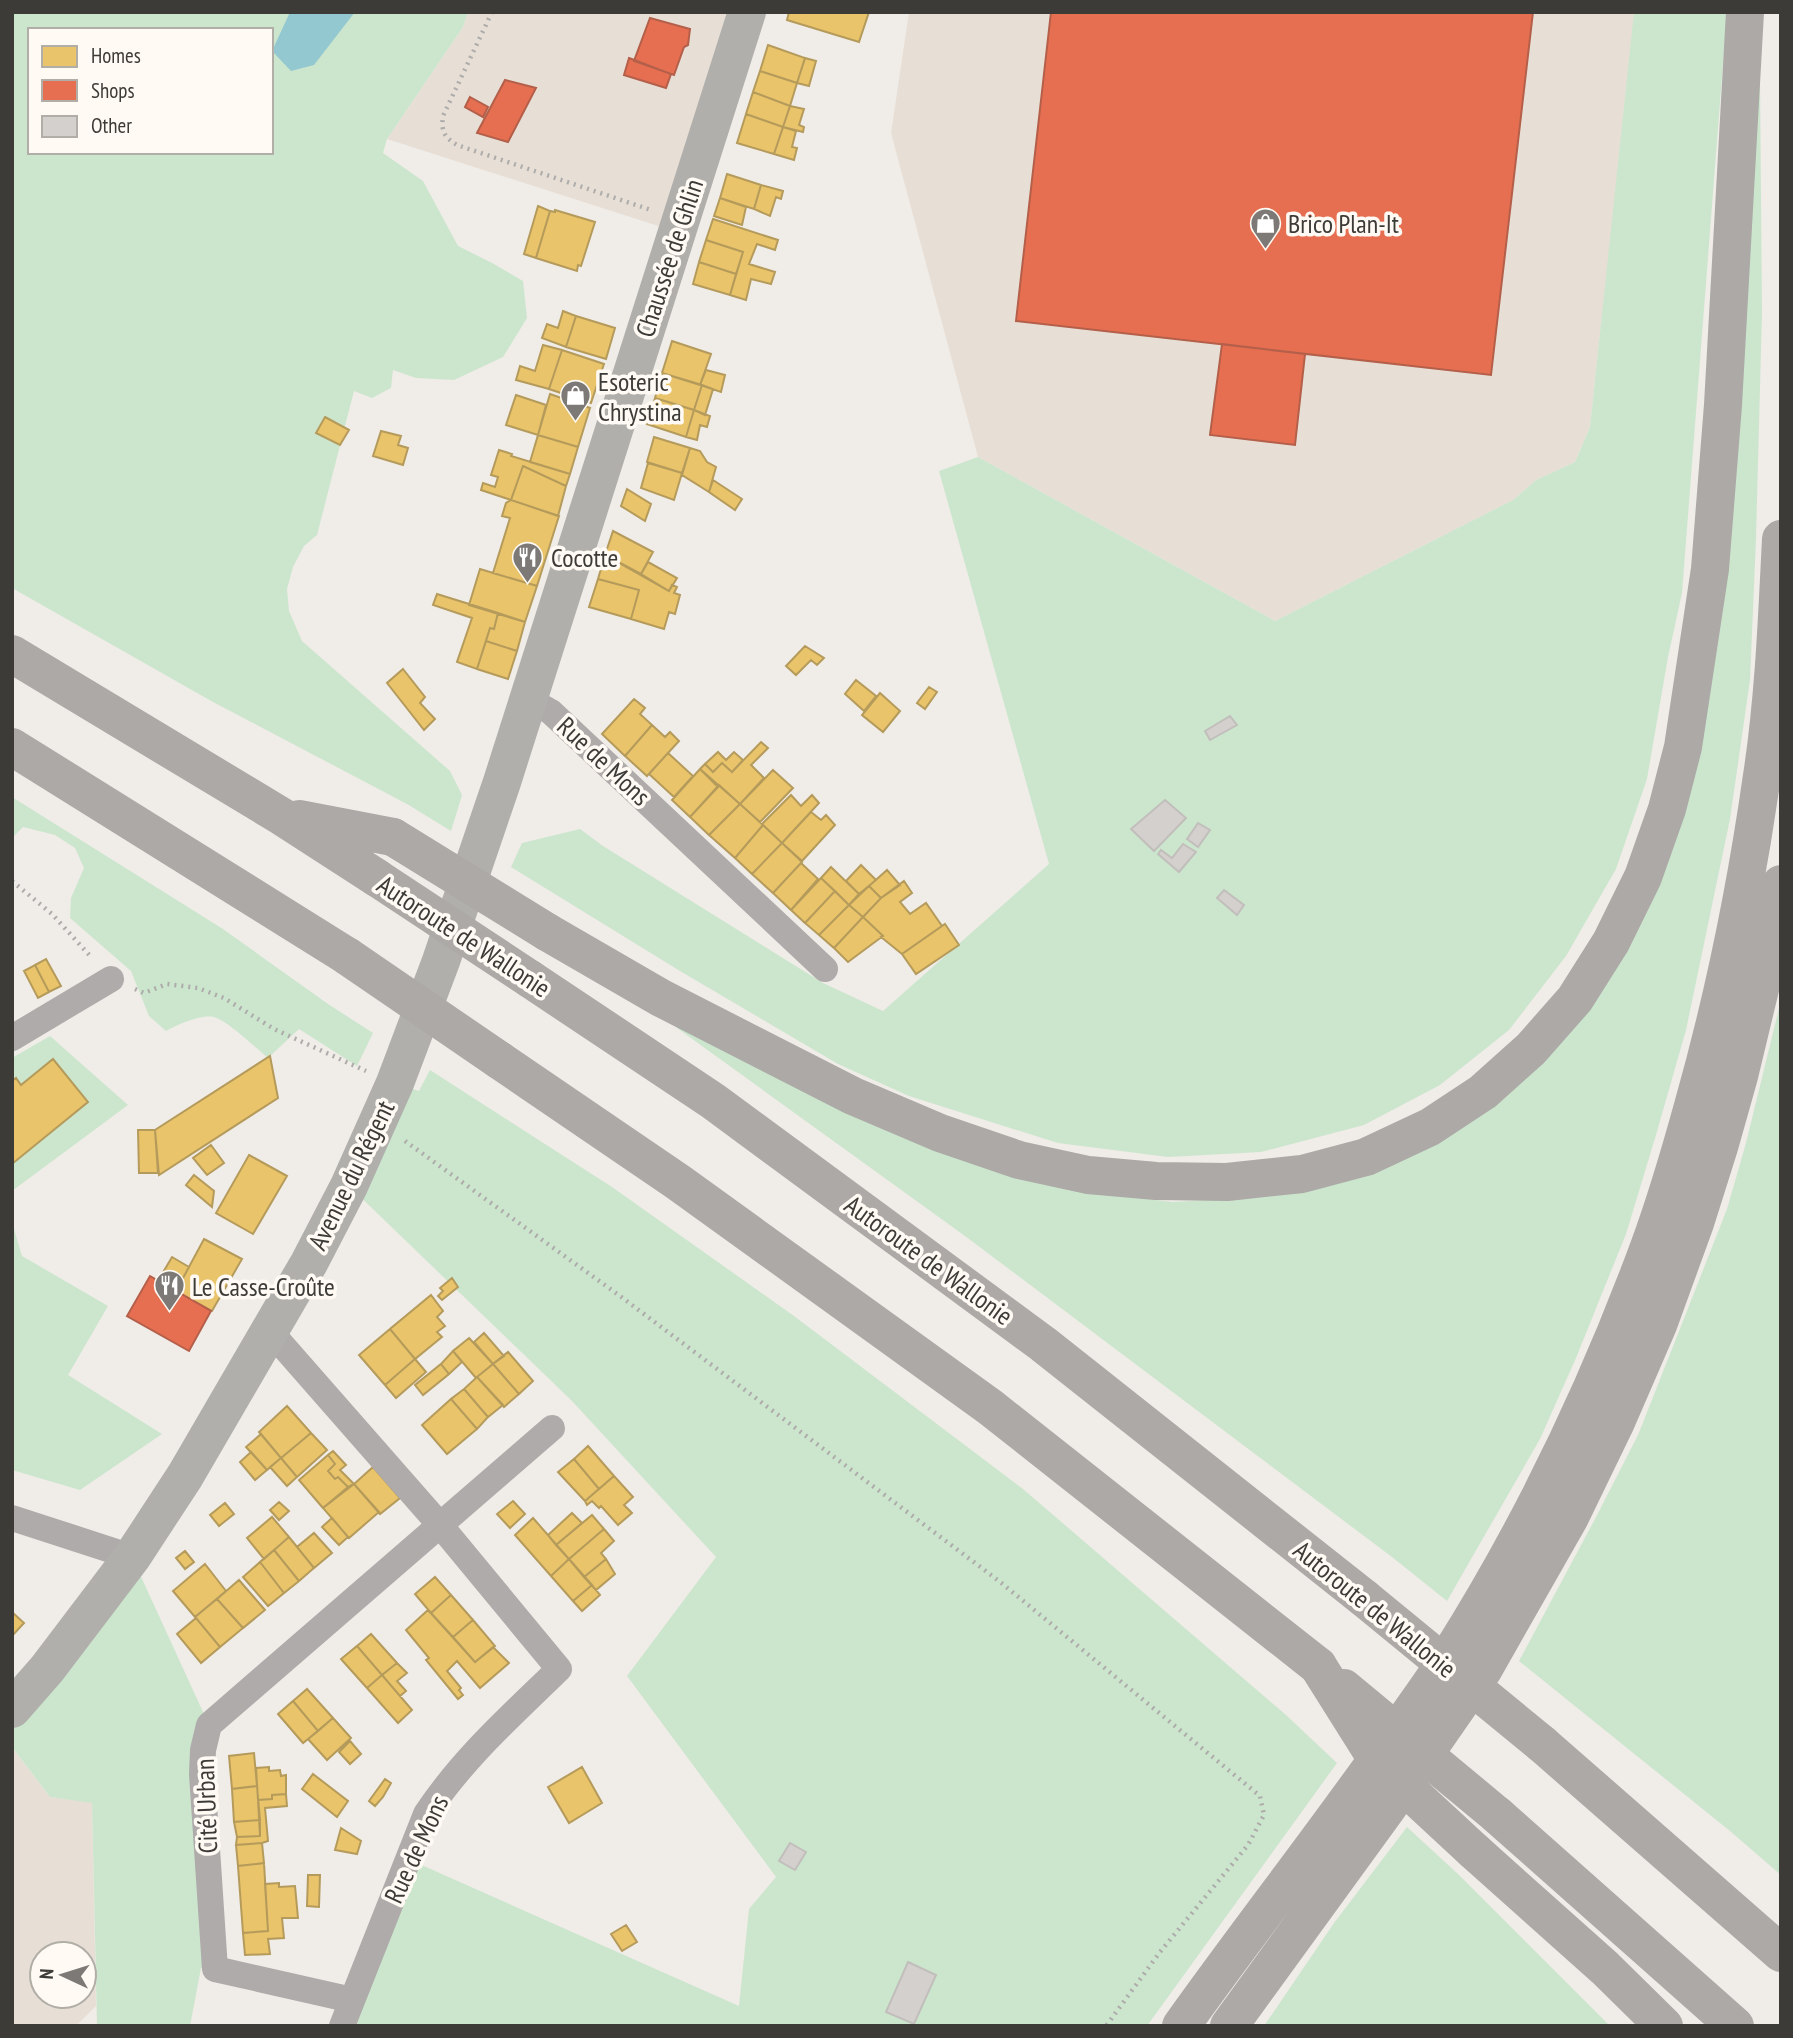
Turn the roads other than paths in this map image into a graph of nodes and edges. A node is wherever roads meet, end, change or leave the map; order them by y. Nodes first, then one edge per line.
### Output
1 (747, 12) edge
2 (1745, 12) edge
3 (1781, 539) edge
4 (12, 654) edge
5 (528, 699) junction
6 (12, 747) edge
7 (281, 816) junction
8 (1781, 884) edge
9 (825, 969) dead end
10 (111, 979) road end
11 (12, 1038) edge
12 (269, 1330) junction
13 (552, 1427) dead end
14 (12, 1518) edge
15 (440, 1525) junction
16 (132, 1558) junction
17 (1318, 1667) junction
18 (12, 1709) edge
19 (1781, 1953) edge
20 (1605, 1968) junction
21 (352, 2000) junction
22 (342, 2026) edge
23 (1181, 2026) edge
24 (1229, 2026) edge
25 (1644, 2026) edge
26 (1664, 2026) edge
27 (1735, 2026) edge

1 - 5 main road, Chaussée de Ghlin
2 - 7 highway, bridge
3 - 23 highway
4 - 7 highway, Autoroute de Wallonie
5 - 9 street, Rue de Mons
5 - 12 main road, Avenue du Régent
6 - 17 highway, bridge
7 - 19 highway, Autoroute de Wallonie, bridge
8 - 24 highway
10 - 11 street
12 - 15 street
12 - 16 main road, Avenue du Régent
13 - 15 street, Cité Urban
14 - 16 street
15 - 21 street, Rue de Mons
15 - 21 street, Cité Urban
16 - 18 main road, Avenue du Régent
17 - 20 highway, bridge
17 - 27 highway, bridge
20 - 25 highway
20 - 26 highway
21 - 22 street, Rue de Mons

